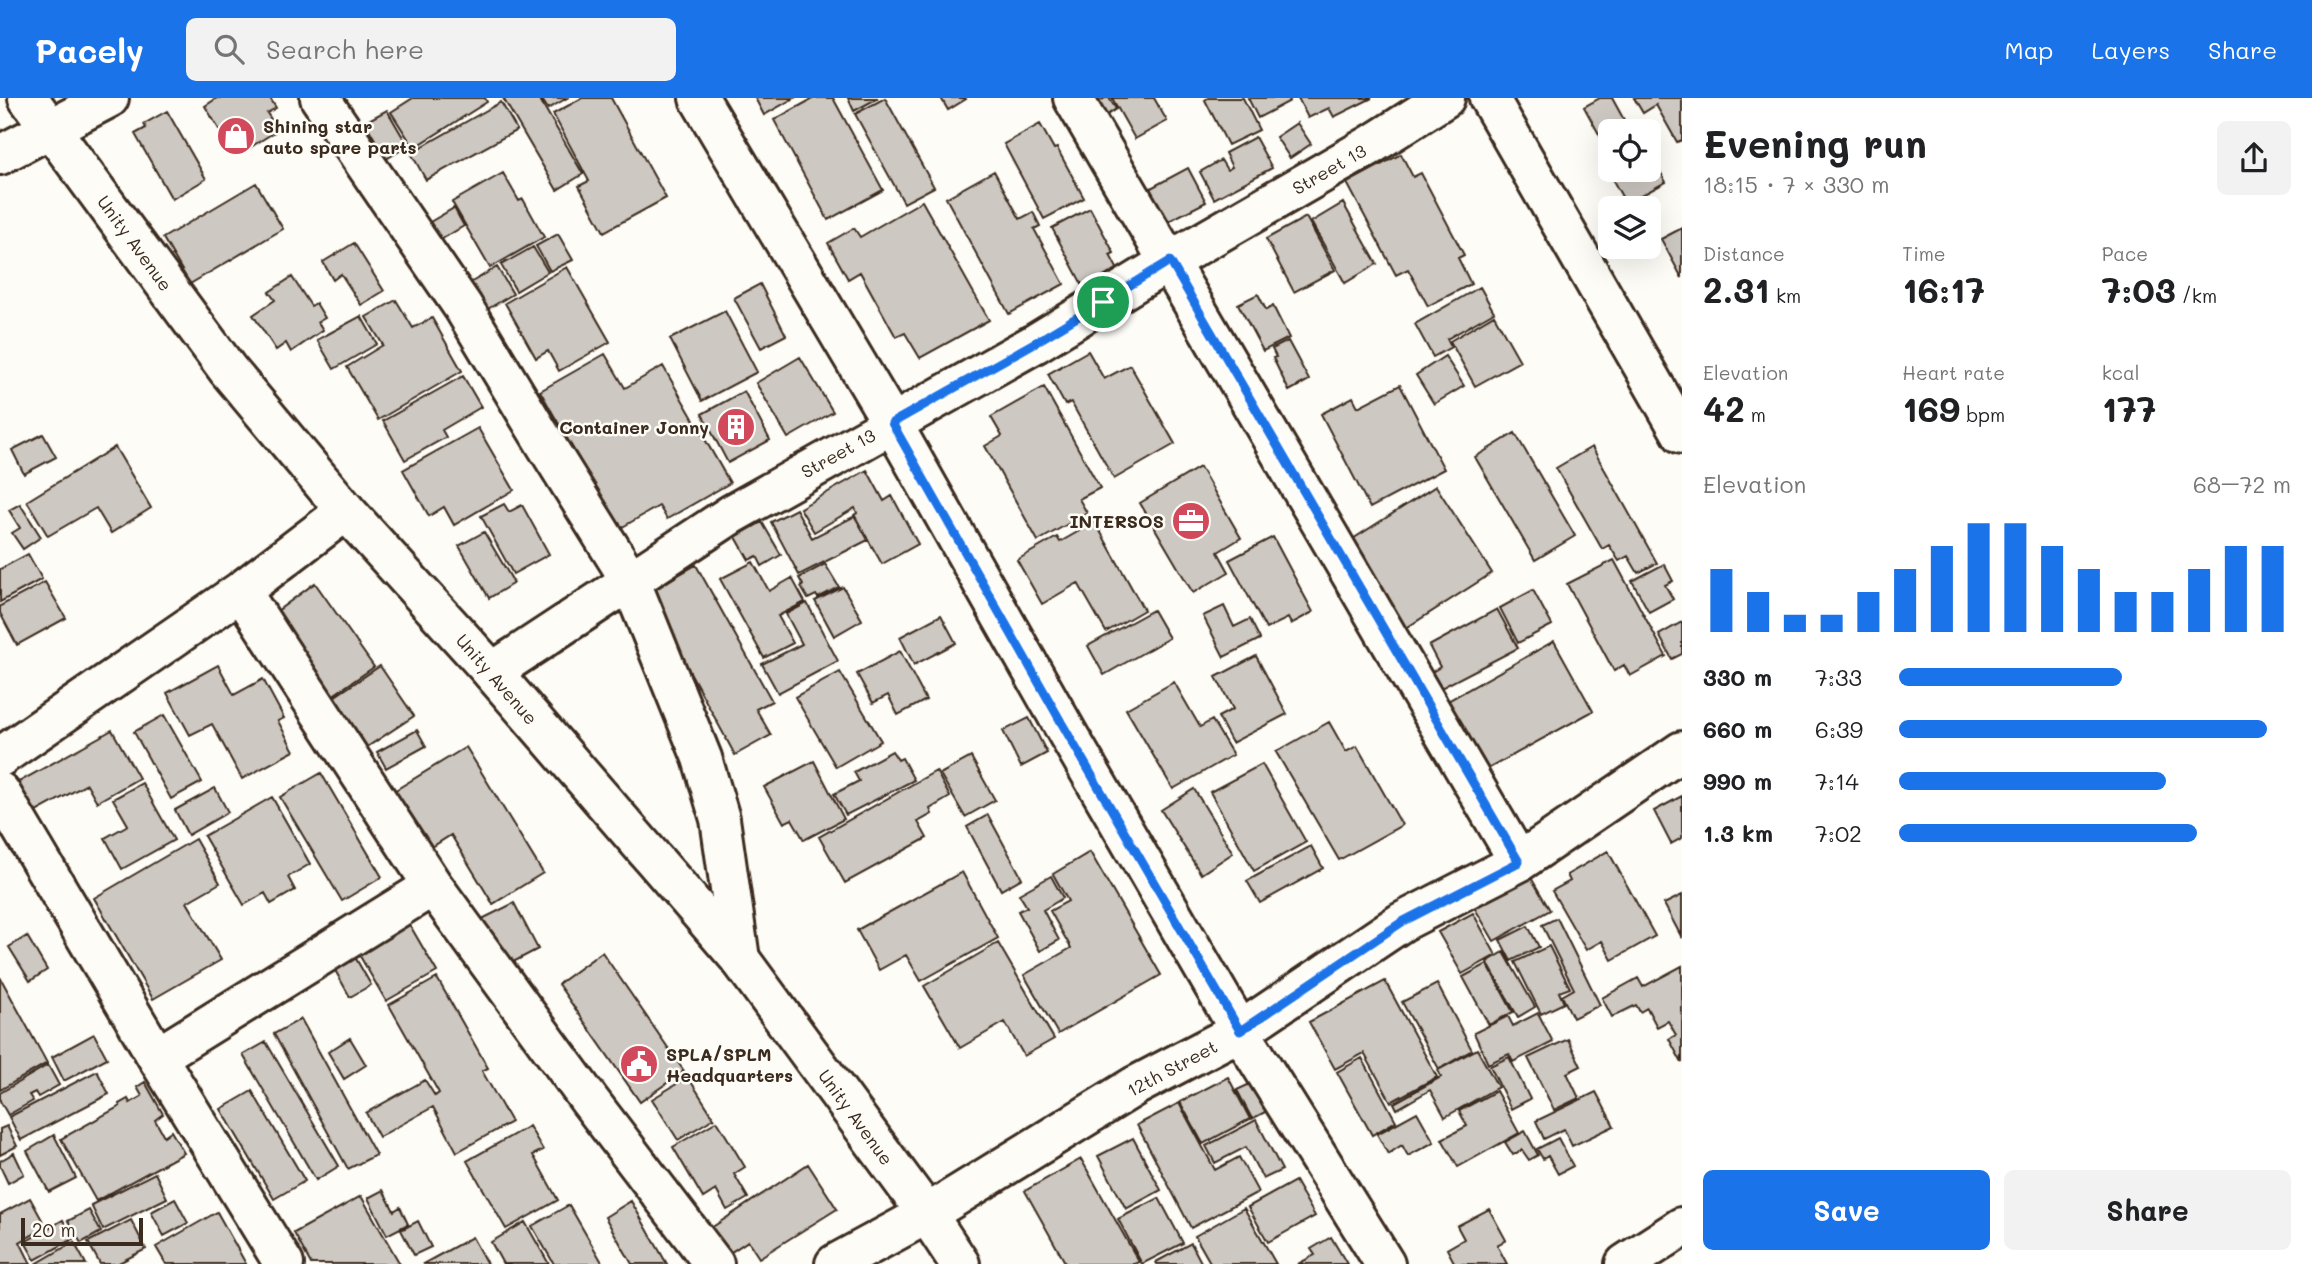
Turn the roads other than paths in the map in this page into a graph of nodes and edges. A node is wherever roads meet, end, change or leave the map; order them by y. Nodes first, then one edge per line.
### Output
1 (28, 98) edge
2 (108, 98) edge
3 (320, 98) edge
4 (699, 98) edge
5 (1073, 98) edge
6 (1445, 98) edge
7 (1489, 98) edge
8 (50, 128) junction
9 (0, 155) edge
10 (1170, 261) junction
11 (892, 423) junction
12 (1682, 434) edge
13 (346, 511) junction
14 (630, 580) junction
15 (241, 591) junction
16 (492, 672) junction
17 (1682, 751) edge
18 (0, 757) edge
19 (0, 792) edge
20 (1519, 862) junction
21 (433, 886) junction
22 (740, 959) junction
23 (1240, 1031) junction
24 (157, 1057) junction
25 (927, 1214) junction
26 (1682, 1227) edge
27 (284, 1264) edge
28 (714, 1264) edge
29 (835, 1264) edge
30 (960, 1264) edge
31 (1385, 1264) edge
32 (1625, 1264) edge

1 - 8 street, Unity Avenue
2 - 8 street
3 - 14 street
4 - 11 street
5 - 10 street
6 - 10 street, Street 13
7 - 12 street
8 - 9 street
8 - 13 street, Unity Avenue
10 - 11 street, Street 13
10 - 20 street
11 - 14 street, Street 13
11 - 23 street
13 - 15 street
13 - 16 street, Unity Avenue
14 - 16 street, Street 13
14 - 22 street
15 - 18 street
15 - 21 street
16 - 22 street, Unity Avenue
17 - 20 street, 12th Street
19 - 24 street
20 - 23 street, 12th Street
21 - 24 street
21 - 28 street
22 - 25 street, Unity Avenue
23 - 25 street, 12th Street
23 - 31 street
24 - 27 street
25 - 29 street, 12th Street
25 - 30 street, Unity Avenue
26 - 32 street

